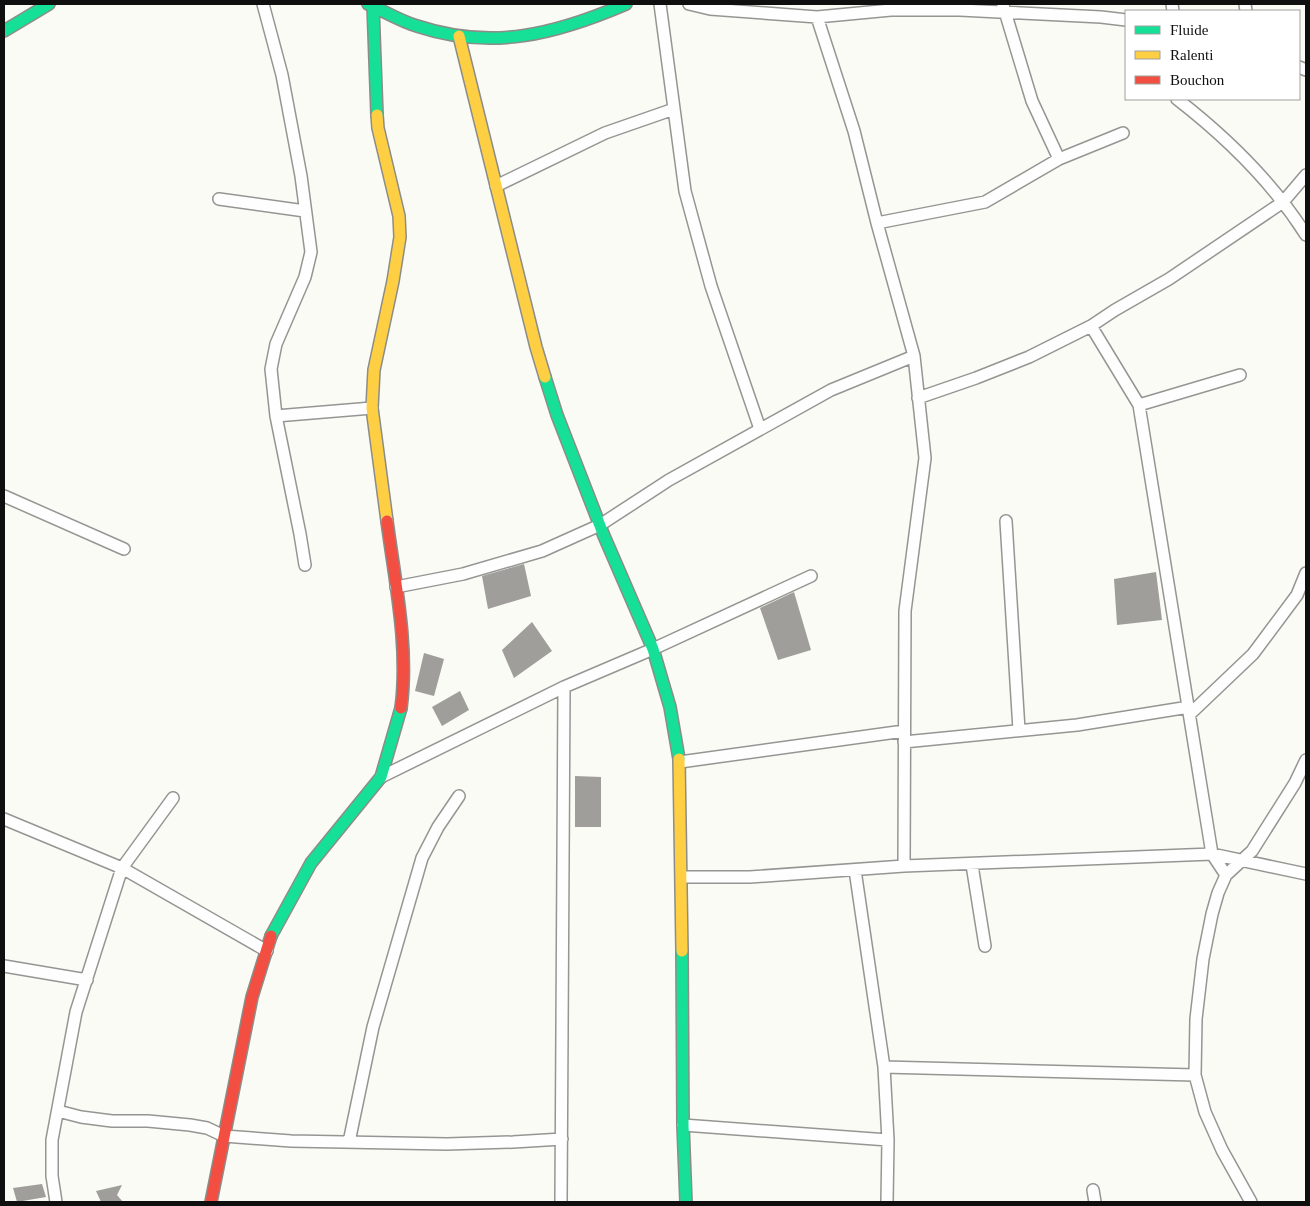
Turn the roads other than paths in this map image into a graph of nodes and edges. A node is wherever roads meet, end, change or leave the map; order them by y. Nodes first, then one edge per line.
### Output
1 (49, 4) edge
2 (263, 4) edge
3 (626, 4) edge
4 (660, 4) edge
5 (689, 4) edge
6 (371, 5) edge
7 (1004, 8) edge
8 (817, 17) junction
9 (1125, 20) edge
10 (4, 31) edge
11 (459, 36) junction
12 (1178, 100) edge
13 (674, 109) junction
14 (1123, 133) dead end
15 (1059, 159) junction
16 (1306, 175) edge
17 (496, 186) junction
18 (219, 198) dead end
19 (1283, 202) junction
20 (306, 211) junction
21 (877, 223) junction
22 (1306, 235) edge
23 (1091, 326) junction
24 (914, 356) junction
25 (1240, 375) dead end
26 (918, 398) junction
27 (1139, 405) junction
28 (372, 408) junction
29 (276, 416) junction
30 (760, 429) junction
31 (4, 496) edge
32 (1006, 521) dead end
33 (600, 525) junction
34 (124, 549) dead end
35 (305, 565) dead end
36 (1306, 573) edge
37 (811, 576) dead end
38 (396, 587) junction
39 (653, 649) junction
40 (564, 687) junction
41 (1189, 711) junction
42 (1019, 730) junction
43 (904, 737) junction
44 (1306, 760) edge
45 (680, 762) junction
46 (381, 777) junction
47 (459, 796) dead end
48 (173, 798) dead end
49 (4, 819) edge
50 (1212, 854) junction
51 (1241, 861) junction
52 (972, 865) junction
53 (904, 866) junction
54 (122, 868) junction
55 (855, 870) junction
56 (1306, 874) edge
57 (1226, 875) junction
58 (682, 877) junction
59 (985, 946) dead end
60 (266, 951) junction
61 (4, 966) edge
62 (86, 980) junction
63 (884, 1068) junction
64 (1196, 1075) junction
65 (58, 1111) junction
66 (684, 1125) junction
67 (224, 1136) junction
68 (562, 1139) junction
69 (888, 1140) junction
70 (349, 1142) junction
71 (1092, 1190) dead end
72 (56, 1202) edge
73 (211, 1202) edge
74 (562, 1202) edge
75 (686, 1202) edge
76 (887, 1202) edge
77 (1095, 1202) edge
78 (1251, 1202) edge

1 - 10 street
2 - 20 street
3 - 11 street
4 - 13 street
5 - 8 street
6 - 11 street
6 - 28 street
7 - 8 street
7 - 9 street
7 - 15 street
8 - 21 street
11 - 17 street
12 - 19 street
13 - 17 street
13 - 30 street
14 - 15 street
15 - 21 street
16 - 19 street
17 - 33 street
18 - 20 street
19 - 22 street
19 - 23 street
20 - 29 street
21 - 24 street
23 - 26 street
23 - 27 street
24 - 26 street
24 - 30 street
25 - 27 street
26 - 43 street
27 - 41 street
28 - 29 street
28 - 38 street
29 - 35 street
30 - 33 street
31 - 34 street
32 - 42 street
33 - 38 street
33 - 39 street
36 - 41 street
37 - 39 street
38 - 46 street
39 - 40 street
39 - 45 street
40 - 46 street
40 - 68 street
41 - 42 street
41 - 50 street
42 - 43 street
43 - 45 street
43 - 53 street
44 - 51 street
45 - 58 street
46 - 60 street
47 - 70 street
48 - 54 street
49 - 54 street
50 - 51 street
50 - 52 street
50 - 57 street
51 - 56 street
51 - 57 street
52 - 53 street
52 - 59 street
53 - 55 street
54 - 60 street
54 - 62 street
55 - 58 street
55 - 63 street
57 - 64 street
58 - 66 street
60 - 67 street
61 - 62 street
62 - 65 street
63 - 64 street
63 - 69 street
64 - 78 street
65 - 67 street
65 - 72 street
66 - 69 street
66 - 75 street
67 - 70 street
67 - 73 street
68 - 70 street
68 - 74 street
69 - 76 street
71 - 77 street

